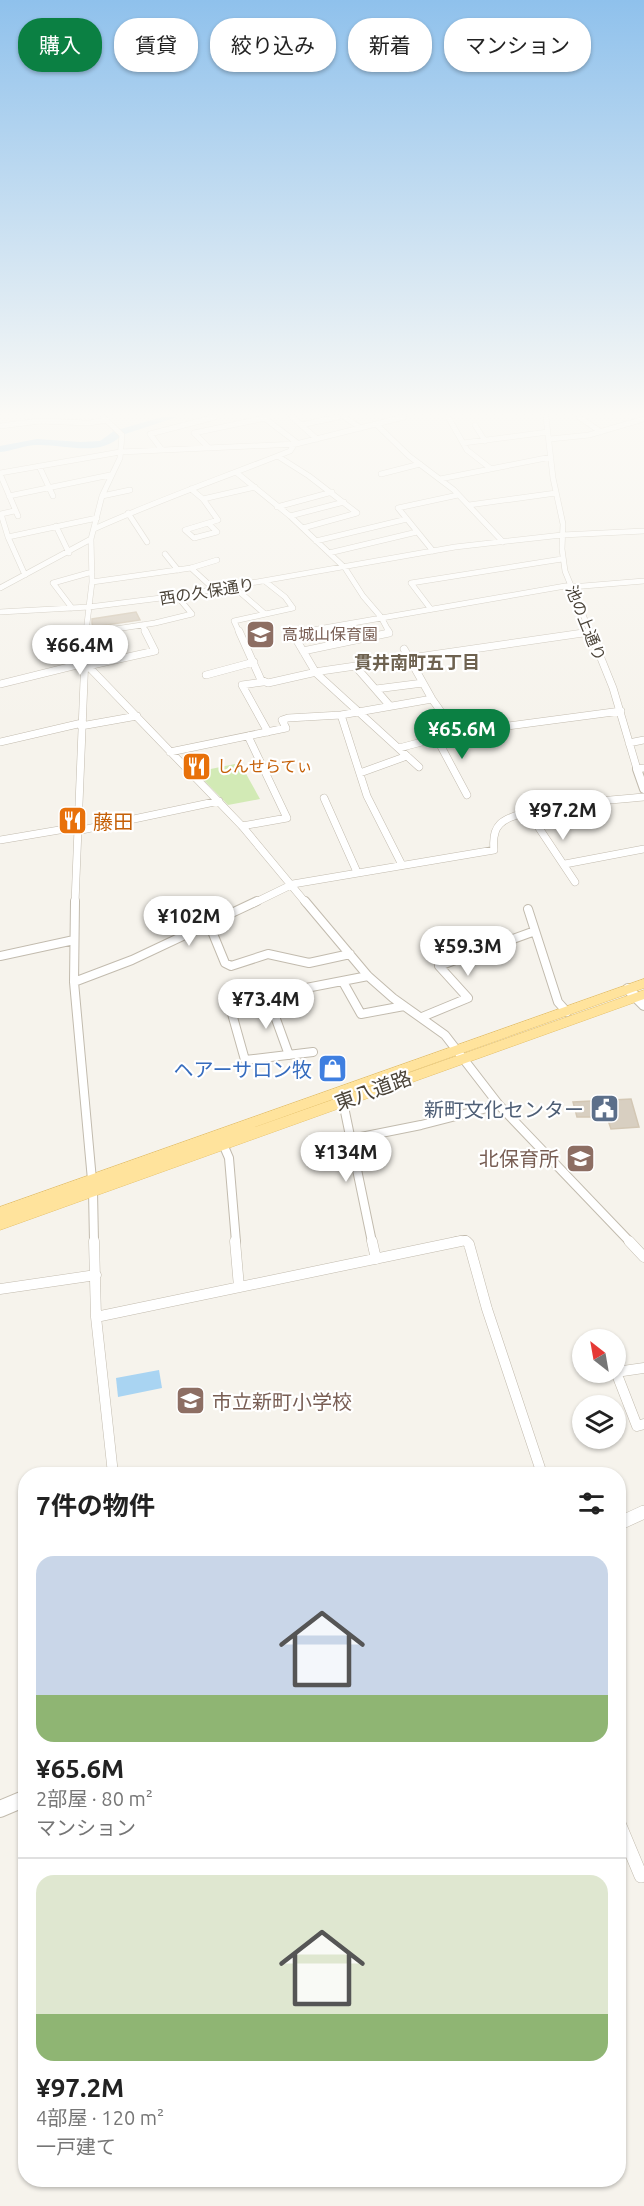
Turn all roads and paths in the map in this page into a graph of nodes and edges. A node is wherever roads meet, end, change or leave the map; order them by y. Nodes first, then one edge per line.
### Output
1 (3, 520) edge
2 (87, 520) edge
3 (96, 520) edge
4 (113, 520) edge
5 (133, 520) edge
6 (218, 520) edge
7 (294, 520) edge
8 (332, 520) edge
9 (402, 520) edge
10 (407, 520) edge
11 (483, 520) edge
12 (562, 520) edge
13 (208, 523) junction
14 (56, 526) junction
15 (303, 528) junction
16 (94, 529) junction
17 (644, 531) edge
18 (417, 532) junction
19 (562, 535) junction
20 (8, 537) junction
21 (91, 539) junction
22 (148, 540) dead end
23 (316, 541) junction
24 (503, 542) junction
25 (433, 551) junction
26 (69, 553) junction
27 (329, 553) junction
28 (165, 554) dead end
29 (562, 559) junction
30 (217, 560) dead end
31 (191, 568) junction
32 (345, 568) junction
33 (178, 570) junction
34 (92, 572) junction
35 (25, 575) junction
36 (644, 581) edge
37 (92, 582) junction
38 (266, 582) junction
39 (234, 586) junction
40 (571, 586) junction
41 (0, 588) edge
42 (215, 590) junction
43 (177, 596) junction
44 (89, 607) junction
45 (72, 608) junction
46 (430, 608) junction
47 (0, 612) edge
48 (265, 614) junction
49 (381, 617) junction
50 (142, 625) junction
51 (590, 632) junction
52 (86, 634) junction
53 (404, 649) dead end
54 (303, 651) junction
55 (410, 658) junction
56 (254, 662) junction
57 (86, 664) junction
58 (356, 667) junction
59 (316, 673) junction
60 (206, 675) dead end
61 (263, 682) junction
62 (423, 683) junction
63 (0, 684) edge
64 (375, 689) junction
65 (432, 699) junction
66 (390, 706) junction
67 (621, 711) junction
68 (360, 712) junction
69 (340, 715) junction
70 (137, 716) junction
71 (81, 724) junction
72 (268, 732) junction
73 (456, 733) junction
74 (248, 736) junction
75 (436, 737) junction
76 (644, 740) edge
77 (0, 742) edge
78 (628, 743) junction
79 (399, 748) junction
80 (170, 752) junction
81 (407, 756) junction
82 (419, 766) dead end
83 (640, 768) edge
84 (360, 773) junction
85 (644, 789) edge
86 (467, 795) dead end
87 (644, 797) edge
88 (324, 798) dead end
89 (219, 801) junction
90 (529, 813) junction
91 (242, 826) junction
92 (77, 829) junction
93 (0, 840) edge
94 (644, 849) edge
95 (565, 864) junction
96 (402, 866) junction
97 (357, 872) junction
98 (575, 882) dead end
99 (293, 884) junction
100 (528, 909) dead end
101 (209, 924) junction
102 (535, 932) junction
103 (74, 940) junction
104 (350, 954) junction
105 (0, 957) edge
106 (368, 976) junction
107 (74, 982) junction
108 (343, 982) junction
109 (644, 983) edge
110 (638, 996) edge
111 (268, 997) junction
112 (404, 1006) junction
113 (567, 1012) junction
114 (422, 1017) junction
115 (313, 1052) dead end
116 (460, 1053) junction
117 (289, 1054) junction
118 (343, 1102) junction
119 (498, 1105) junction
120 (351, 1139) junction
121 (223, 1144) junction
122 (93, 1185) junction
123 (0, 1213) edge
124 (0, 1224) edge
125 (644, 1257) edge
126 (376, 1259) junction
127 (96, 1275) junction
128 (239, 1287) junction
129 (0, 1289) edge
130 (96, 1317) junction
131 (644, 1368) edge
132 (644, 1424) edge
133 (112, 1467) edge
134 (540, 1467) edge
135 (644, 1512) edge
136 (626, 1520) edge
137 (18, 1801) edge
138 (0, 1809) edge
139 (626, 1840) edge
140 (641, 1876) dead end

1 - 20 street
2 - 14 street
3 - 16 street
4 - 16 street
5 - 22 street
6 - 13 street
7 - 15 street
8 - 15 street
9 - 23 street
10 - 18 street
11 - 24 street
12 - 19 street, 池の上通り
13 - 13 street
14 - 20 street
14 - 26 street
15 - 23 street
16 - 21 street
17 - 19 street, 西の久保通り
18 - 25 street
18 - 27 street
19 - 24 street, 西の久保通り
19 - 29 street, 池の上通り
20 - 35 street
21 - 26 street
21 - 34 street
23 - 27 street
24 - 25 street, 西の久保通り
25 - 32 street, 西の久保通り
26 - 35 street
27 - 32 street
28 - 33 street
29 - 40 street, 池の上通り
29 - 46 street
30 - 31 street
31 - 33 street
31 - 42 street
32 - 38 street, 西の久保通り
32 - 49 street
33 - 37 street
34 - 37 street
34 - 45 street
35 - 41 street
36 - 40 street
37 - 44 street
38 - 39 street, 西の久保通り
38 - 48 street
39 - 42 street, 西の久保通り
39 - 48 street
40 - 46 street
40 - 51 street, 池の上通り
42 - 43 street, 西の久保通り
43 - 44 street, 西の久保通り
43 - 50 street
44 - 45 street, 西の久保通り
44 - 52 street
45 - 47 street, 西の久保通り
46 - 49 street
48 - 56 street
49 - 54 street
49 - 54 street
50 - 52 street
50 - 57 street
51 - 55 street
51 - 67 street, 池の上通り
52 - 57 street
53 - 55 street
54 - 59 street
55 - 58 street
55 - 62 street
56 - 60 street
56 - 61 street
57 - 63 street
57 - 70 street
57 - 71 street
58 - 59 street
58 - 64 street
59 - 61 street
59 - 68 street
61 - 72 street
62 - 64 street
62 - 65 street
64 - 66 street
65 - 66 street
65 - 73 street
66 - 68 street
67 - 73 street
67 - 78 street, 池の上通り
68 - 69 street
68 - 79 street
69 - 72 street
69 - 84 street
70 - 71 street
70 - 80 street
71 - 77 street
71 - 92 street
72 - 74 street
73 - 75 street
74 - 80 street
74 - 91 street
75 - 79 street
75 - 86 street
76 - 78 street
78 - 83 street, 池の上通り
79 - 81 street
80 - 89 street
81 - 82 street
81 - 84 street
83 - 85 street, 池の上通り
84 - 96 street
87 - 90 street
88 - 97 street
89 - 91 street
89 - 92 street
90 - 95 street
90 - 96 street
91 - 99 street
92 - 93 street
92 - 103 street
94 - 95 street
95 - 98 street
96 - 97 street
97 - 99 street
99 - 101 street
99 - 104 street
100 - 102 street
101 - 104 street
101 - 107 street
102 - 113 street
102 - 114 street
103 - 105 street
103 - 107 street
104 - 106 street
106 - 108 street
106 - 112 street
107 - 122 street
108 - 111 street
108 - 112 street
109 - 110 main road, 東八道路
110 - 113 main road, 東八道路
110 - 116 main road, 東八道路
111 - 117 street
111 - 117 street
112 - 114 street
113 - 116 main road, 東八道路
114 - 116 street
115 - 117 street
116 - 118 main road, 東八道路
116 - 119 street
116 - 122 main road, 東八道路
118 - 120 street
118 - 121 main road, 東八道路
119 - 120 street
119 - 125 street
120 - 126 street
121 - 122 main road, 東八道路
121 - 128 street
122 - 123 main road, 東八道路
122 - 124 main road, 東八道路
122 - 127 street
126 - 128 street
126 - 134 street
127 - 129 street
127 - 130 street
128 - 130 street
130 - 133 street
131 - 132 street
135 - 136 street
137 - 138 street
139 - 140 street

